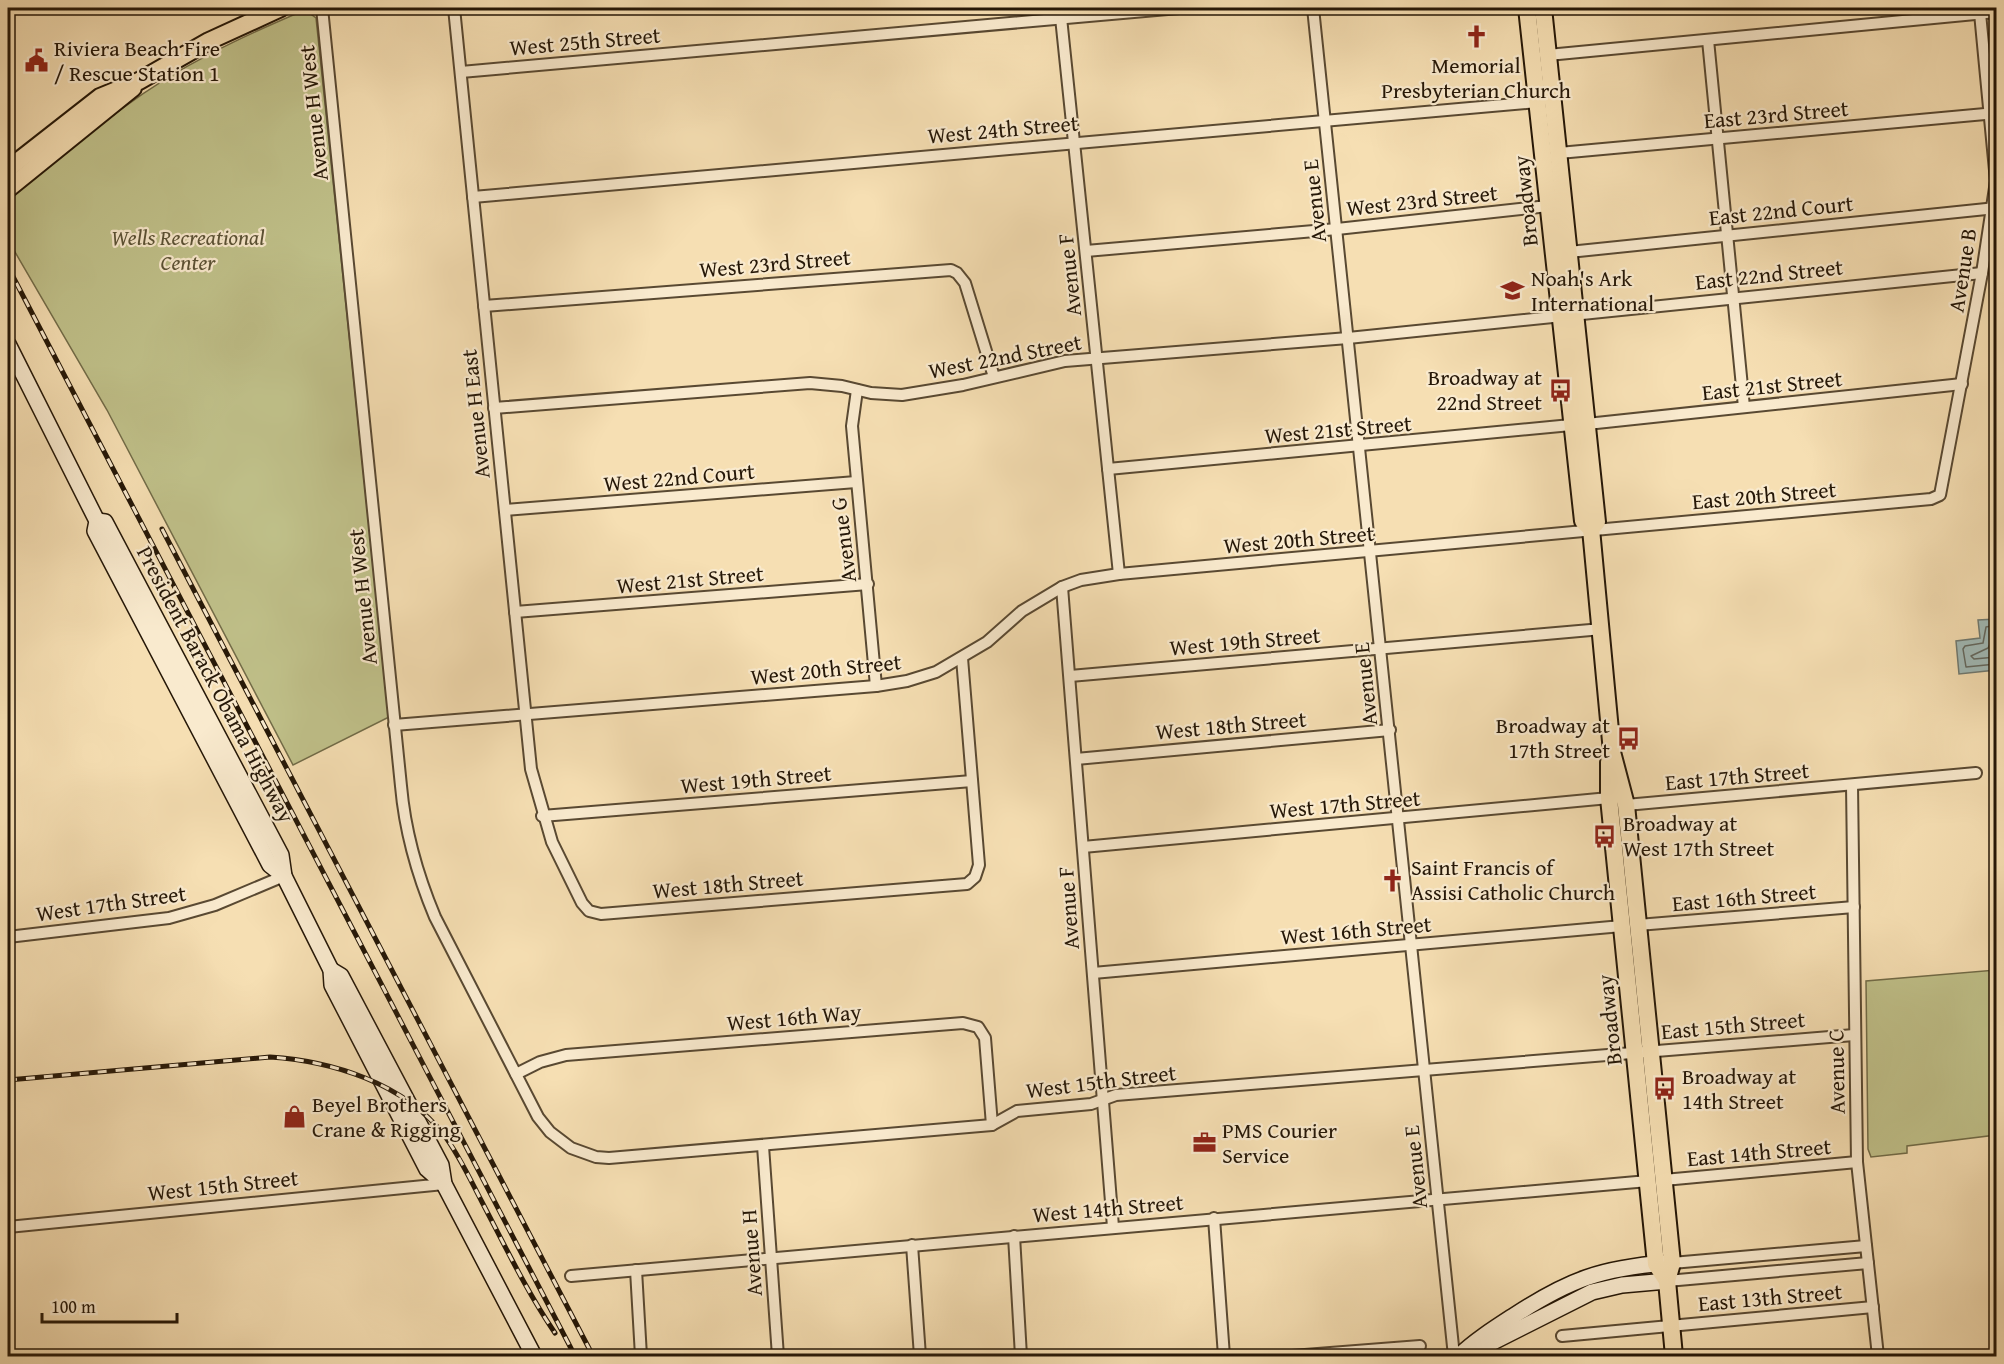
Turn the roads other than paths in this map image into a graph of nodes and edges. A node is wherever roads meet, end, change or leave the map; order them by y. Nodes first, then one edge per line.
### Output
1 (281, 8) edge
2 (322, 8) edge
3 (454, 8) edge
4 (1179, 8) edge
5 (1313, 8) edge
6 (1527, 8) edge
7 (1543, 8) edge
8 (1996, 12) edge
9 (1060, 13) edge
10 (1980, 13) junction
11 (1708, 40) junction
12 (1548, 55) junction
13 (461, 72) junction
14 (139, 81) junction
15 (1537, 102) junction
16 (1994, 114) edge
17 (1326, 119) junction
18 (1717, 138) junction
19 (1074, 142) junction
20 (1559, 153) junction
21 (8, 169) edge
22 (8, 189) edge
23 (473, 197) junction
24 (1548, 206) junction
25 (1994, 208) edge
26 (1337, 229) junction
27 (1726, 235) junction
28 (1086, 251) junction
29 (1569, 252) junction
30 (1982, 273) junction
31 (1733, 298) junction
32 (484, 306) junction
33 (1567, 314) junction
34 (1348, 338) junction
35 (8, 344) edge
36 (1097, 358) junction
37 (994, 377) junction
38 (1962, 384) junction
39 (857, 390) junction
40 (1744, 407) junction
41 (494, 408) junction
42 (1579, 424) junction
43 (1360, 447) junction
44 (1108, 469) junction
45 (856, 482) junction
46 (1940, 495) joint
47 (505, 510) junction
48 (1591, 529) junction
49 (1371, 552) junction
50 (1119, 574) junction
51 (868, 584) junction
52 (1062, 587) junction
53 (515, 612) junction
54 (1602, 629) junction
55 (1381, 650) junction
56 (962, 658) junction
57 (1070, 676) junction
58 (876, 686) junction
59 (525, 714) junction
60 (394, 725) junction
61 (1390, 730) junction
62 (1612, 752) junction
63 (1076, 759) junction
64 (1976, 773) dead end
65 (972, 782) junction
66 (1852, 785) junction
67 (1609, 798) junction
68 (1626, 805) junction
69 (542, 816) junction
70 (1399, 819) junction
71 (1083, 847) junction
72 (284, 876) junction
73 (1854, 907) junction
74 (1630, 926) junction
75 (8, 937) edge
76 (1411, 944) junction
77 (1093, 973) junction
78 (1854, 1035) junction
79 (1643, 1052) junction
80 (1424, 1071) junction
81 (516, 1074) junction
82 (1104, 1099) junction
83 (992, 1125) junction
84 (564, 1144) joint
85 (763, 1146) junction
86 (1857, 1162) junction
87 (1655, 1180) junction
88 (444, 1184) junction
89 (1437, 1198) junction
90 (1214, 1218) junction
91 (8, 1227) edge
92 (1113, 1227) junction
93 (1014, 1236) junction
94 (912, 1245) junction
95 (1866, 1246) junction
96 (770, 1258) junction
97 (1664, 1263) junction
98 (1868, 1263) junction
99 (636, 1270) junction
100 (571, 1276) dead end
101 (1667, 1281) junction
102 (1873, 1307) junction
103 (1671, 1325) junction
104 (1562, 1336) dead end
105 (1420, 1346) dead end
106 (534, 1356) edge
107 (641, 1356) edge
108 (778, 1356) edge
109 (920, 1356) edge
110 (1021, 1356) edge
111 (1224, 1356) edge
112 (1293, 1356) edge
113 (1454, 1356) edge
114 (1459, 1356) edge
115 (1464, 1356) edge
116 (1674, 1356) edge
117 (1878, 1356) edge

1 - 14 main road
2 - 60 street, Avenue H West
3 - 13 street, Avenue H East
4 - 9 street, West 25th Street
5 - 17 street, Avenue E
6 - 15 main road, Broadway
7 - 12 main road, Broadway
8 - 10 street
9 - 13 street, West 25th Street
9 - 19 street, Avenue F
10 - 11 street
10 - 16 street, Avenue B
11 - 12 street
11 - 18 street
12 - 20 main road, Broadway
13 - 23 street, Avenue H East
14 - 21 main road
14 - 22 main road
15 - 17 street, West 24th Street
15 - 24 main road, Broadway
16 - 18 street, East 23rd Street
16 - 25 street, Avenue B
17 - 19 street, West 24th Street
17 - 26 street, Avenue E
18 - 20 street, East 23rd Street
18 - 27 street
19 - 23 street, West 24th Street
19 - 28 street, Avenue F
20 - 29 main road, Broadway
23 - 32 street, Avenue H East
24 - 26 street, West 23rd Street
24 - 33 main road, Broadway
25 - 27 street, East 22nd Court
25 - 30 street, Avenue B
26 - 28 street, West 23rd Street
26 - 34 street, Avenue E
27 - 29 street, East 22nd Court
27 - 31 street
28 - 36 street, Avenue F
29 - 33 main road, Broadway
30 - 31 street, East 22nd Street
30 - 38 street, Avenue B
31 - 33 street, East 22nd Street
31 - 40 street
32 - 37 street, West 23rd Street
32 - 41 street, Avenue H East
33 - 34 street, West 22nd Street
33 - 42 main road, Broadway
34 - 36 street, West 22nd Street
34 - 43 street, Avenue E
35 - 72 main road, President Barack Obama Highway
36 - 37 street, West 22nd Street
36 - 44 street, Avenue F
37 - 39 street, West 22nd Street
38 - 40 street, East 21st Street
38 - 46 street, Avenue B
39 - 41 street, West 22nd Street
39 - 45 street, Avenue G
40 - 42 street, East 21st Street
41 - 47 street, Avenue H East
42 - 43 street, West 21st Street
42 - 48 main road, Broadway
43 - 44 street, West 21st Street
43 - 49 street, Avenue E
44 - 50 street, Avenue F
45 - 47 street, West 22nd Court
45 - 51 street, Avenue G
46 - 48 street, East 20th Street
47 - 53 street, Avenue H East
48 - 49 street, West 20th Street
48 - 54 main road, Broadway
49 - 50 street, West 20th Street
49 - 55 street, Avenue E
50 - 52 street, West 20th Street
51 - 53 street, West 21st Street
51 - 58 street, Avenue G
52 - 56 street, West 20th Street
52 - 57 street, Avenue F
53 - 59 street, Avenue H East
54 - 55 street, West 19th Street
54 - 62 main road, Broadway
55 - 57 street, West 19th Street
55 - 61 street, Avenue E
56 - 58 street, West 20th Street
56 - 65 street
57 - 63 street, Avenue F
58 - 59 street, West 20th Street
59 - 60 street, West 20th Street
59 - 69 street, Avenue H East
60 - 81 street, Avenue H West
61 - 63 street, West 18th Street
61 - 70 street, Avenue E
62 - 67 main road, Broadway
62 - 68 main road, Broadway
63 - 71 street, Avenue F
64 - 66 street, East 17th Street
65 - 69 street, West 19th Street
65 - 69 street, West 18th Street
66 - 68 street, East 17th Street
66 - 73 street, Avenue C
67 - 70 street, West 17th Street
67 - 74 main road, Broadway
68 - 74 main road, Broadway
70 - 71 street, West 17th Street
70 - 76 street, Avenue E
71 - 77 street, Avenue F
72 - 75 street, West 17th Street
72 - 88 main road, President Barack Obama Highway
73 - 74 street, East 16th Street
73 - 78 street, Avenue C
74 - 76 street, West 16th Street
74 - 79 main road, Broadway
76 - 77 street, West 16th Street
76 - 80 street, Avenue E
77 - 82 street, Avenue F
78 - 79 street, East 15th Street
78 - 86 street, Avenue C
79 - 80 street, West 15th Street
79 - 87 main road, Broadway
80 - 82 street, West 15th Street
80 - 89 street, Avenue E
81 - 83 street, West 16th Way
81 - 84 street, Avenue H West
82 - 83 street, West 15th Street
82 - 92 street, Avenue F
83 - 85 street, West 15th Street
84 - 85 street, West 15th Street
85 - 96 street, Avenue H
86 - 87 street, East 14th Street
86 - 95 street, Avenue C
87 - 89 street, West 14th Street
87 - 97 main road, Broadway
88 - 91 street, West 15th Street
88 - 106 main road, President Barack Obama Highway
89 - 90 street, West 14th Street
89 - 113 street, Avenue E
90 - 92 street, West 14th Street
90 - 111 street
92 - 93 street, West 14th Street
93 - 94 street, West 14th Street
93 - 110 street
94 - 96 street, West 14th Street
94 - 109 street
95 - 97 street, East 13th Street
95 - 98 street, Avenue C
96 - 99 street, West 14th Street
96 - 108 street, Avenue H
97 - 101 main road, Broadway
97 - 114 main road
98 - 101 street, East 13th Street
98 - 102 street, Avenue C
99 - 100 street, West 14th Street
99 - 107 street
101 - 103 main road, Broadway
101 - 115 main road
102 - 103 street, East 13th Street
102 - 117 street, Avenue C
103 - 104 street, East 13th Street
103 - 116 main road, Broadway
105 - 112 street

